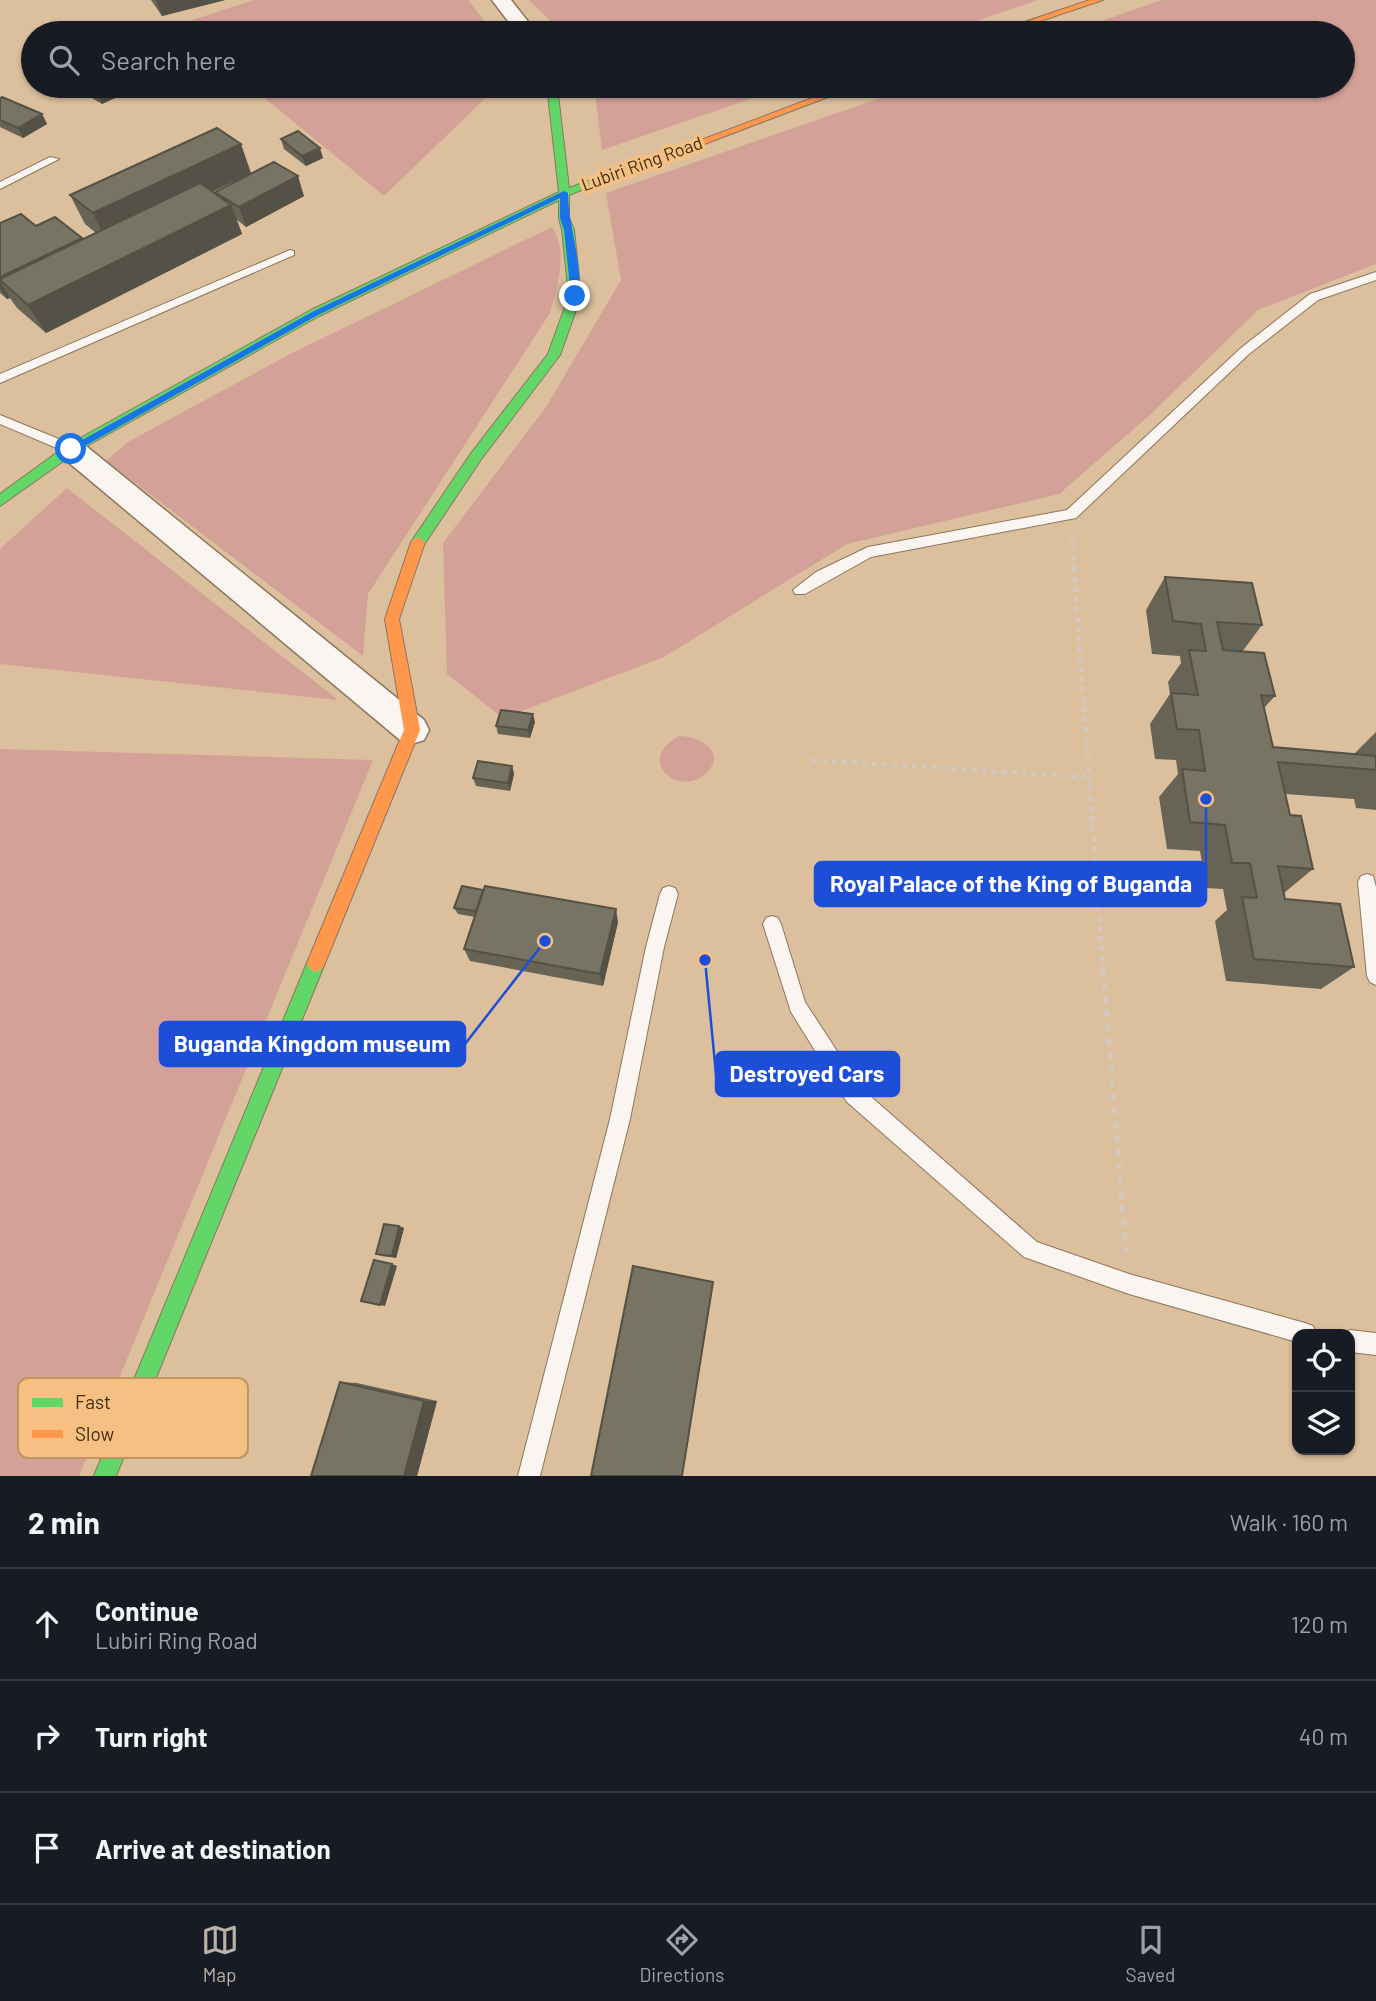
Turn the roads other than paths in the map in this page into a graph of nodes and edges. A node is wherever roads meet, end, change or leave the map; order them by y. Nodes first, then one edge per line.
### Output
1 (501, 0) edge
2 (1099, 0) edge
3 (518, 21) edge
4 (1034, 21) edge
5 (553, 98) edge
6 (820, 98) edge
7 (54, 159) dead end
8 (0, 186) edge
9 (564, 193) junction
10 (290, 253) dead end
11 (1376, 276) edge
12 (0, 379) edge
13 (0, 419) edge
14 (71, 449) junction
15 (0, 501) edge
16 (800, 590) dead end
17 (412, 730) junction
18 (1367, 883) dead end
19 (669, 894) dead end
20 (772, 923) dead end
21 (1376, 976) edge
22 (1292, 1330) edge
23 (1355, 1342) edge
24 (1376, 1344) edge
25 (145, 1378) edge
26 (112, 1458) edge
27 (105, 1476) edge
28 (529, 1476) edge

1 - 3 street
2 - 4 street
5 - 9 street
6 - 9 street, Lubiri Ring Road
7 - 8 lane
9 - 14 street, Lubiri Ring Road
9 - 17 street
10 - 12 lane
11 - 16 lane
13 - 14 lane
14 - 15 street, Lubiri Ring Road
14 - 17 street
17 - 25 street
18 - 21 lane
19 - 28 lane
20 - 22 lane
23 - 24 lane
26 - 27 street

